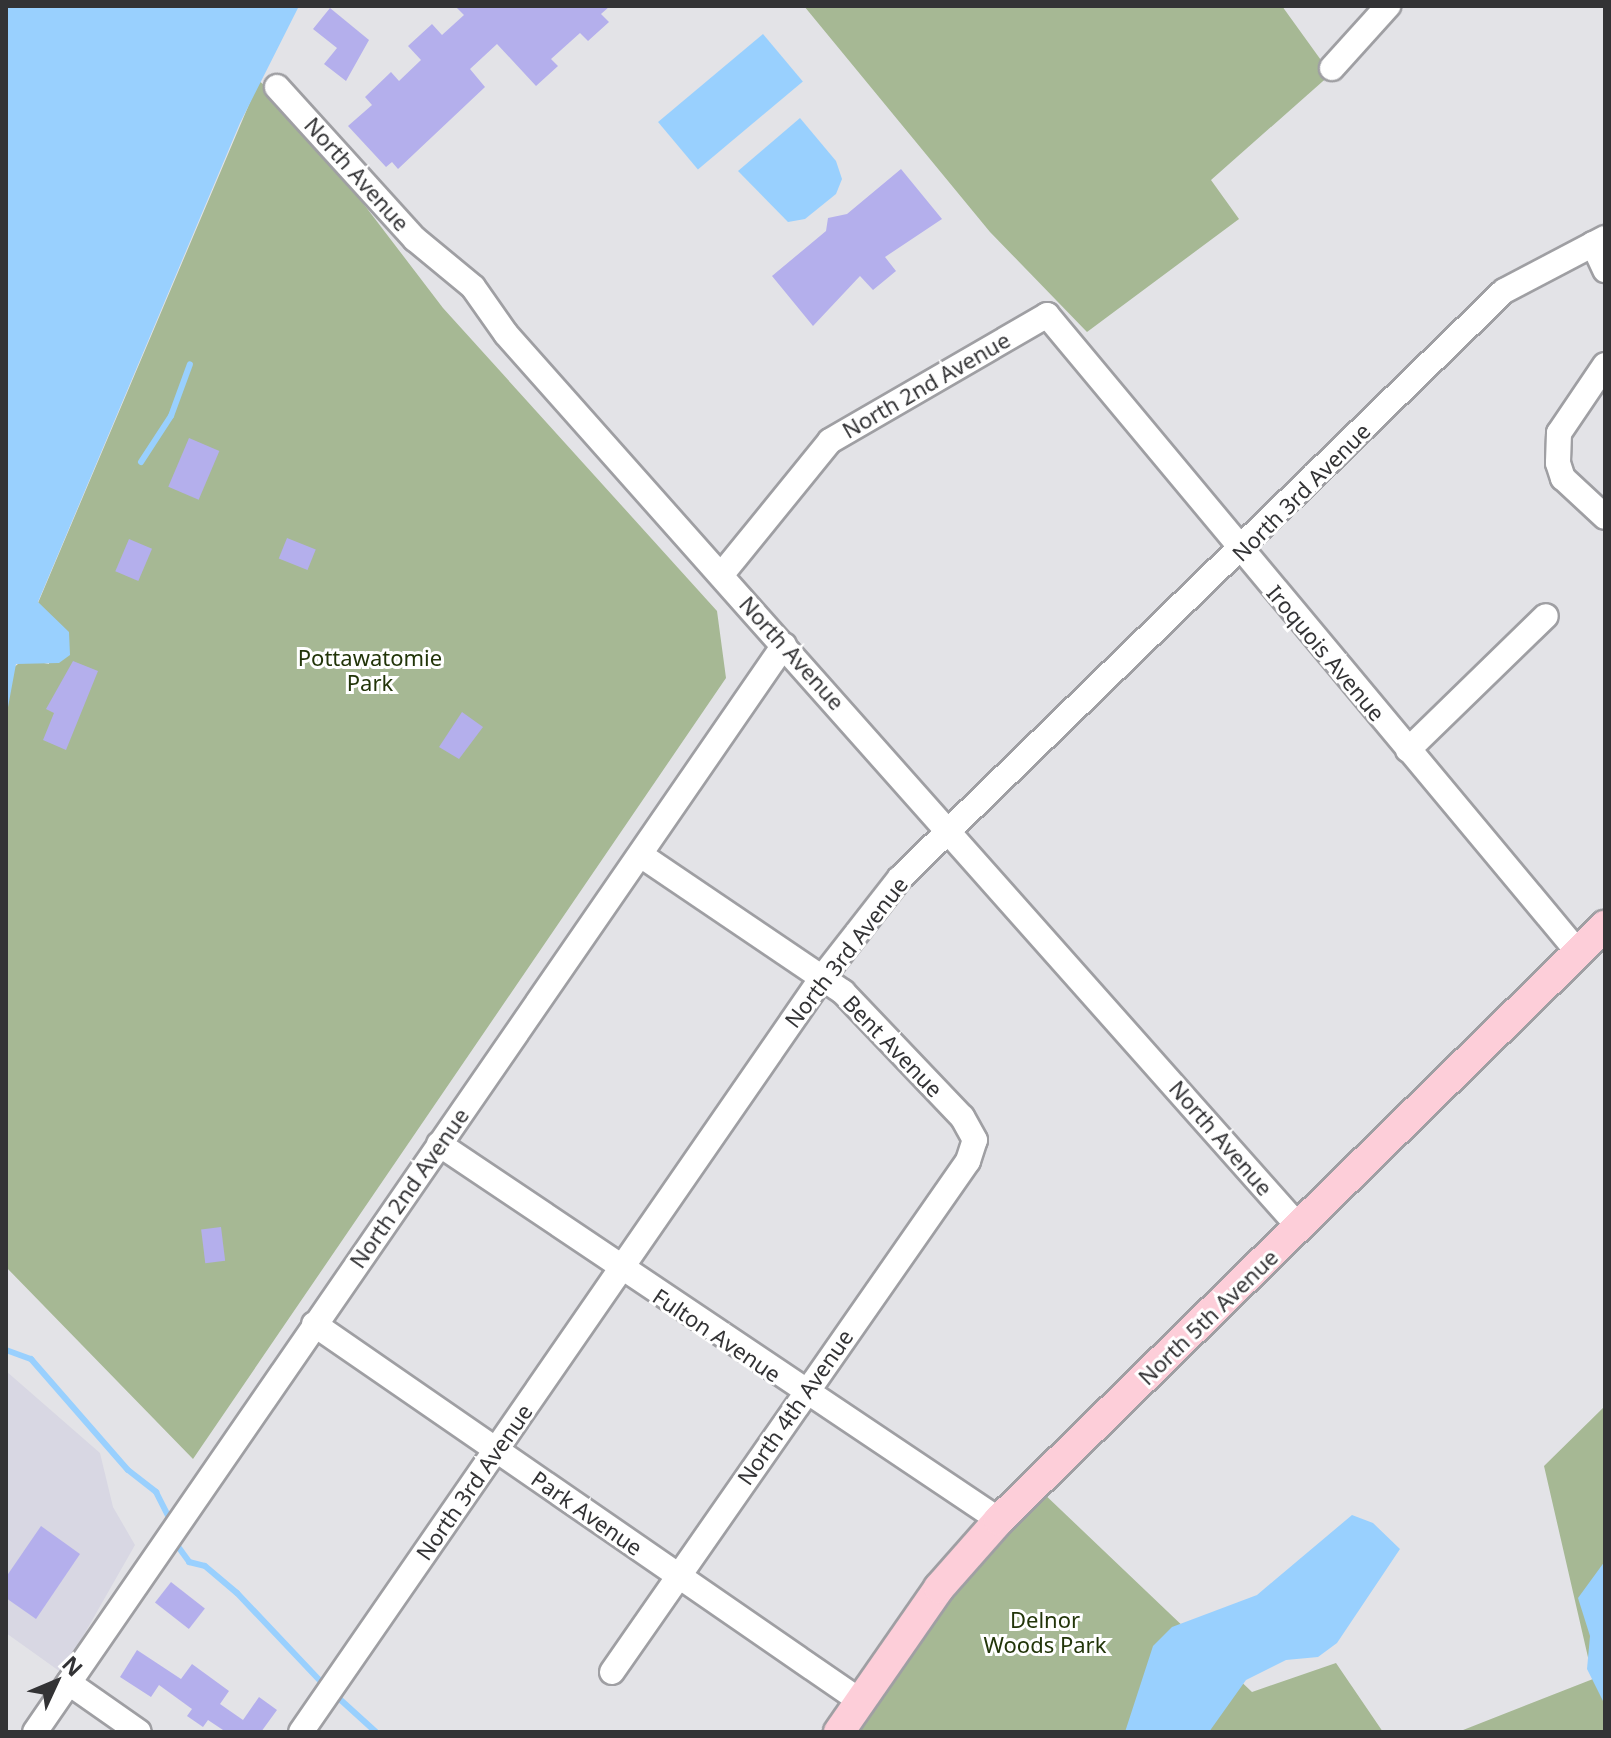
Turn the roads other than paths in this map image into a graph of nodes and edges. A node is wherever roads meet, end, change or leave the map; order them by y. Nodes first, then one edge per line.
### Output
1 (1388, 6) edge
2 (1332, 68) dead end
3 (277, 87) dead end
4 (1599, 241) edge
5 (1605, 270) edge
6 (1047, 315) joint
7 (1605, 365) edge
8 (1605, 517) edge
9 (1241, 551) junction
10 (722, 574) junction
11 (1546, 616) dead end
12 (784, 645) junction
13 (1408, 750) junction
14 (953, 832) junction
15 (641, 855) junction
16 (1605, 926) edge
17 (1578, 952) junction
18 (821, 979) junction
19 (975, 1140) joint
20 (439, 1144) junction
21 (1299, 1227) junction
22 (620, 1270) junction
23 (314, 1324) junction
24 (803, 1394) junction
25 (496, 1450) junction
26 (999, 1520) junction
27 (677, 1576) junction
28 (612, 1672) dead end
29 (69, 1683) junction
30 (860, 1701) junction
31 (306, 1724) edge
32 (35, 1732) edge
33 (139, 1732) edge
34 (839, 1732) edge

1 - 2 street
3 - 10 street, North Avenue
4 - 5 street
4 - 9 street, North 3rd Avenue
6 - 9 street, Iroquois Avenue
6 - 10 street, North 2nd Avenue
7 - 8 street
9 - 13 street, Iroquois Avenue
9 - 14 street, North 3rd Avenue
10 - 12 street, North Avenue
11 - 13 street
12 - 14 street, North Avenue
12 - 15 street, North 2nd Avenue
13 - 17 street, Iroquois Avenue
14 - 18 street, North 3rd Avenue
14 - 21 street, North Avenue
15 - 18 street, Bent Avenue
15 - 20 street, North 2nd Avenue
16 - 17 main road, North 5th Avenue
17 - 21 main road, North 5th Avenue
18 - 19 street, Bent Avenue
18 - 22 street, North 3rd Avenue
19 - 24 street, North 4th Avenue
20 - 22 street, Fulton Avenue
20 - 23 street, North 2nd Avenue
21 - 26 main road, North 5th Avenue
22 - 24 street, Fulton Avenue
22 - 25 street, North 3rd Avenue
23 - 25 street, Park Avenue
23 - 29 street, North 2nd Avenue
24 - 26 street, Fulton Avenue
24 - 27 street, North 4th Avenue
25 - 27 street, Park Avenue
25 - 31 street, North 3rd Avenue
26 - 30 main road, North 5th Avenue
27 - 28 street, North 4th Avenue
27 - 30 street, Park Avenue
29 - 32 street, North 2nd Avenue
29 - 33 street
30 - 34 main road, North 5th Avenue

